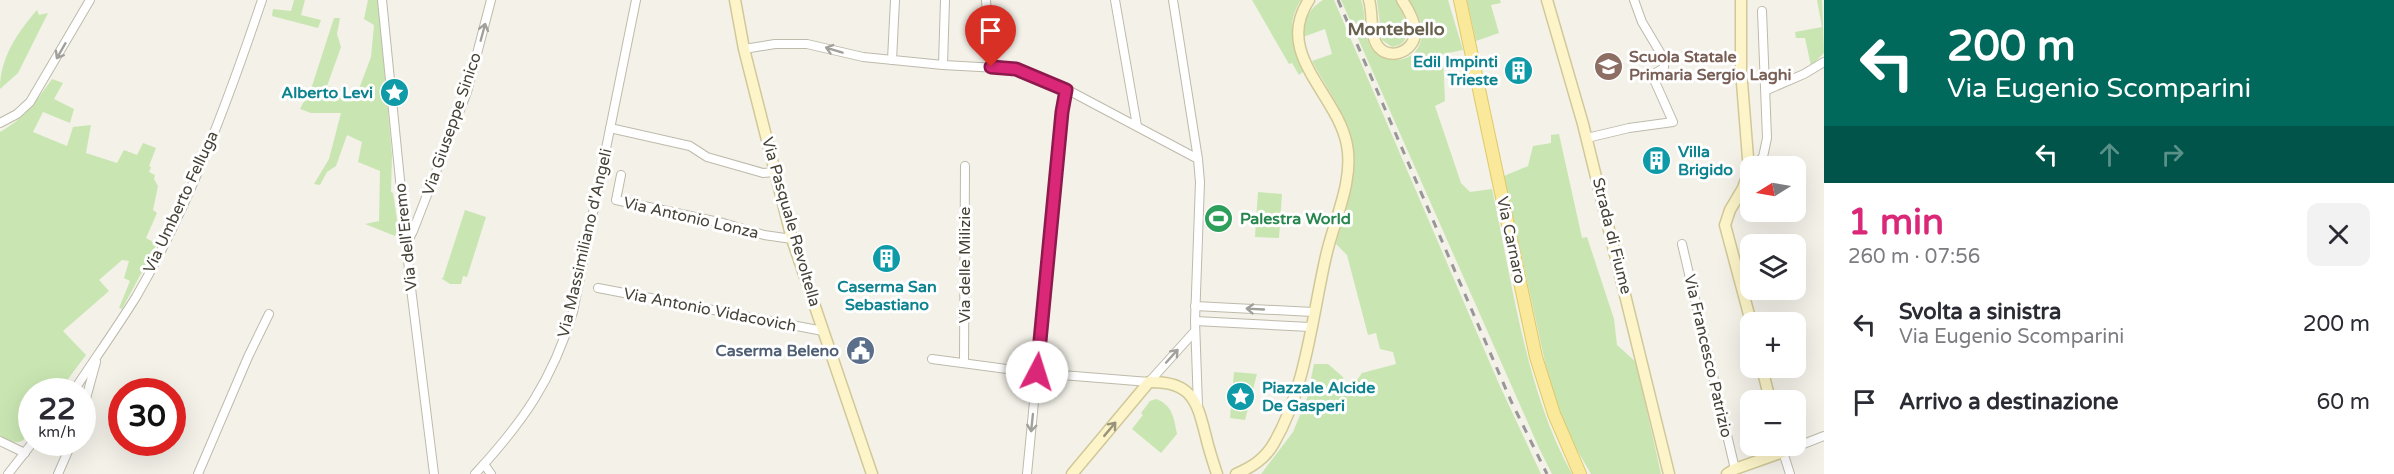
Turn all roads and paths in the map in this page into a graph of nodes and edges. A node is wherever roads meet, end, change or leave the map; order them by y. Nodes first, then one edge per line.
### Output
1 (90, 0) edge
2 (262, 0) edge
3 (382, 0) edge
4 (490, 0) edge
5 (636, 0) edge
6 (735, 0) edge
7 (895, 0) edge
8 (945, 0) edge
9 (986, 0) edge
10 (1115, 0) edge
11 (1173, 0) edge
12 (1309, 0) edge
13 (1369, 0) edge
14 (1402, 0) edge
15 (1458, 0) edge
16 (1547, 0) edge
17 (1634, 0) edge
18 (1741, 0) edge
19 (1762, 11) dead end
20 (744, 49) junction
21 (892, 60) junction
22 (1824, 62) edge
23 (943, 65) junction
24 (991, 67) junction
25 (1066, 90) junction
26 (1767, 90) junction
27 (0, 123) edge
28 (1137, 126) junction
29 (610, 128) junction
30 (1587, 138) junction
31 (1750, 156) edge
32 (1763, 156) edge
33 (1198, 159) junction
34 (965, 166) dead end
35 (775, 172) junction
36 (621, 174) dead end
37 (1740, 193) edge
38 (792, 239) junction
39 (406, 244) junction
40 (1682, 244) dead end
41 (598, 288) dead end
42 (1195, 306) junction
43 (1313, 312) junction
44 (1748, 312) edge
45 (269, 314) dead end
46 (1195, 321) junction
47 (1310, 327) junction
48 (823, 331) junction
49 (1195, 331) junction
50 (98, 356) junction
51 (932, 359) dead end
52 (964, 363) junction
53 (1037, 372) junction
54 (83, 378) edge
55 (92, 378) edge
56 (1149, 382) junction
57 (1198, 406) junction
58 (1824, 436) edge
59 (0, 441) edge
60 (1806, 442) edge
61 (18, 450) edge
62 (23, 456) edge
63 (66, 456) edge
64 (1766, 456) edge
65 (1784, 456) edge
66 (484, 464) junction
67 (1731, 472) edge
68 (9, 474) edge
69 (58, 474) edge
70 (198, 474) edge
71 (434, 474) edge
72 (475, 474) edge
73 (491, 474) edge
74 (872, 474) edge
75 (1027, 474) edge
76 (1072, 474) edge
77 (1217, 474) edge
78 (1236, 474) edge
79 (1580, 474) edge
80 (1670, 474) edge
81 (1790, 474) edge

1 -> 27 street
2 - 50 street, Via Umberto Felluga
3 - 39 street, Via dell'Eremo
39 -> 4 street, Via Giuseppe Sinico
5 - 29 street, Via Massimiliano d'Angeli
6 - 20 street, Via Pasquale Revoltella
7 - 21 street
8 - 23 street
9 - 24 street
10 - 28 street
11 - 33 street
12 - 43 street
13 - 14 street
15 - 79 main road, Via Carnaro
16 - 30 street, Strada di Fiume
17 - 30 street
18 - 31 street
19 - 26 street
21 -> 20 street
20 - 35 street, Via Pasquale Revoltella
21 - 23 street
22 - 26 street
23 - 24 street
24 - 25 street
25 - 28 street
25 - 53 street
26 - 32 street
28 - 33 street
29 - 35 street
29 - 66 street, Via Massimiliano d'Angeli
30 - 80 street, Strada di Fiume
33 - 42 street
34 - 52 street, Via delle Milizie
35 - 38 street, Via Pasquale Revoltella
36 - 38 street, Via Antonio Lonza
37 - 44 street
38 - 48 street, Via Pasquale Revoltella
39 - 71 street, Via dell'Eremo
40 - 67 street, Via Francesco Patrizio
41 - 48 street, Via Antonio Vidacovich
43 -> 42 street
42 - 46 street
43 - 47 street
45 - 70 street
46 - 47 street
46 - 49 street
47 - 78 street
48 - 74 street, Via Pasquale Revoltella
56 -> 49 street
49 - 57 street
50 - 54 street, Via Umberto Felluga
50 - 55 street
51 - 52 street
52 - 53 street
53 - 56 street
53 -> 75 street
56 - 57 street
76 -> 56 street
57 - 77 street
58 - 60 street, Via Francesco Patrizio
59 - 61 street
62 - 68 street
63 - 69 street
64 - 67 street, Via Francesco Patrizio
65 - 81 street
66 - 72 street
66 - 73 street

